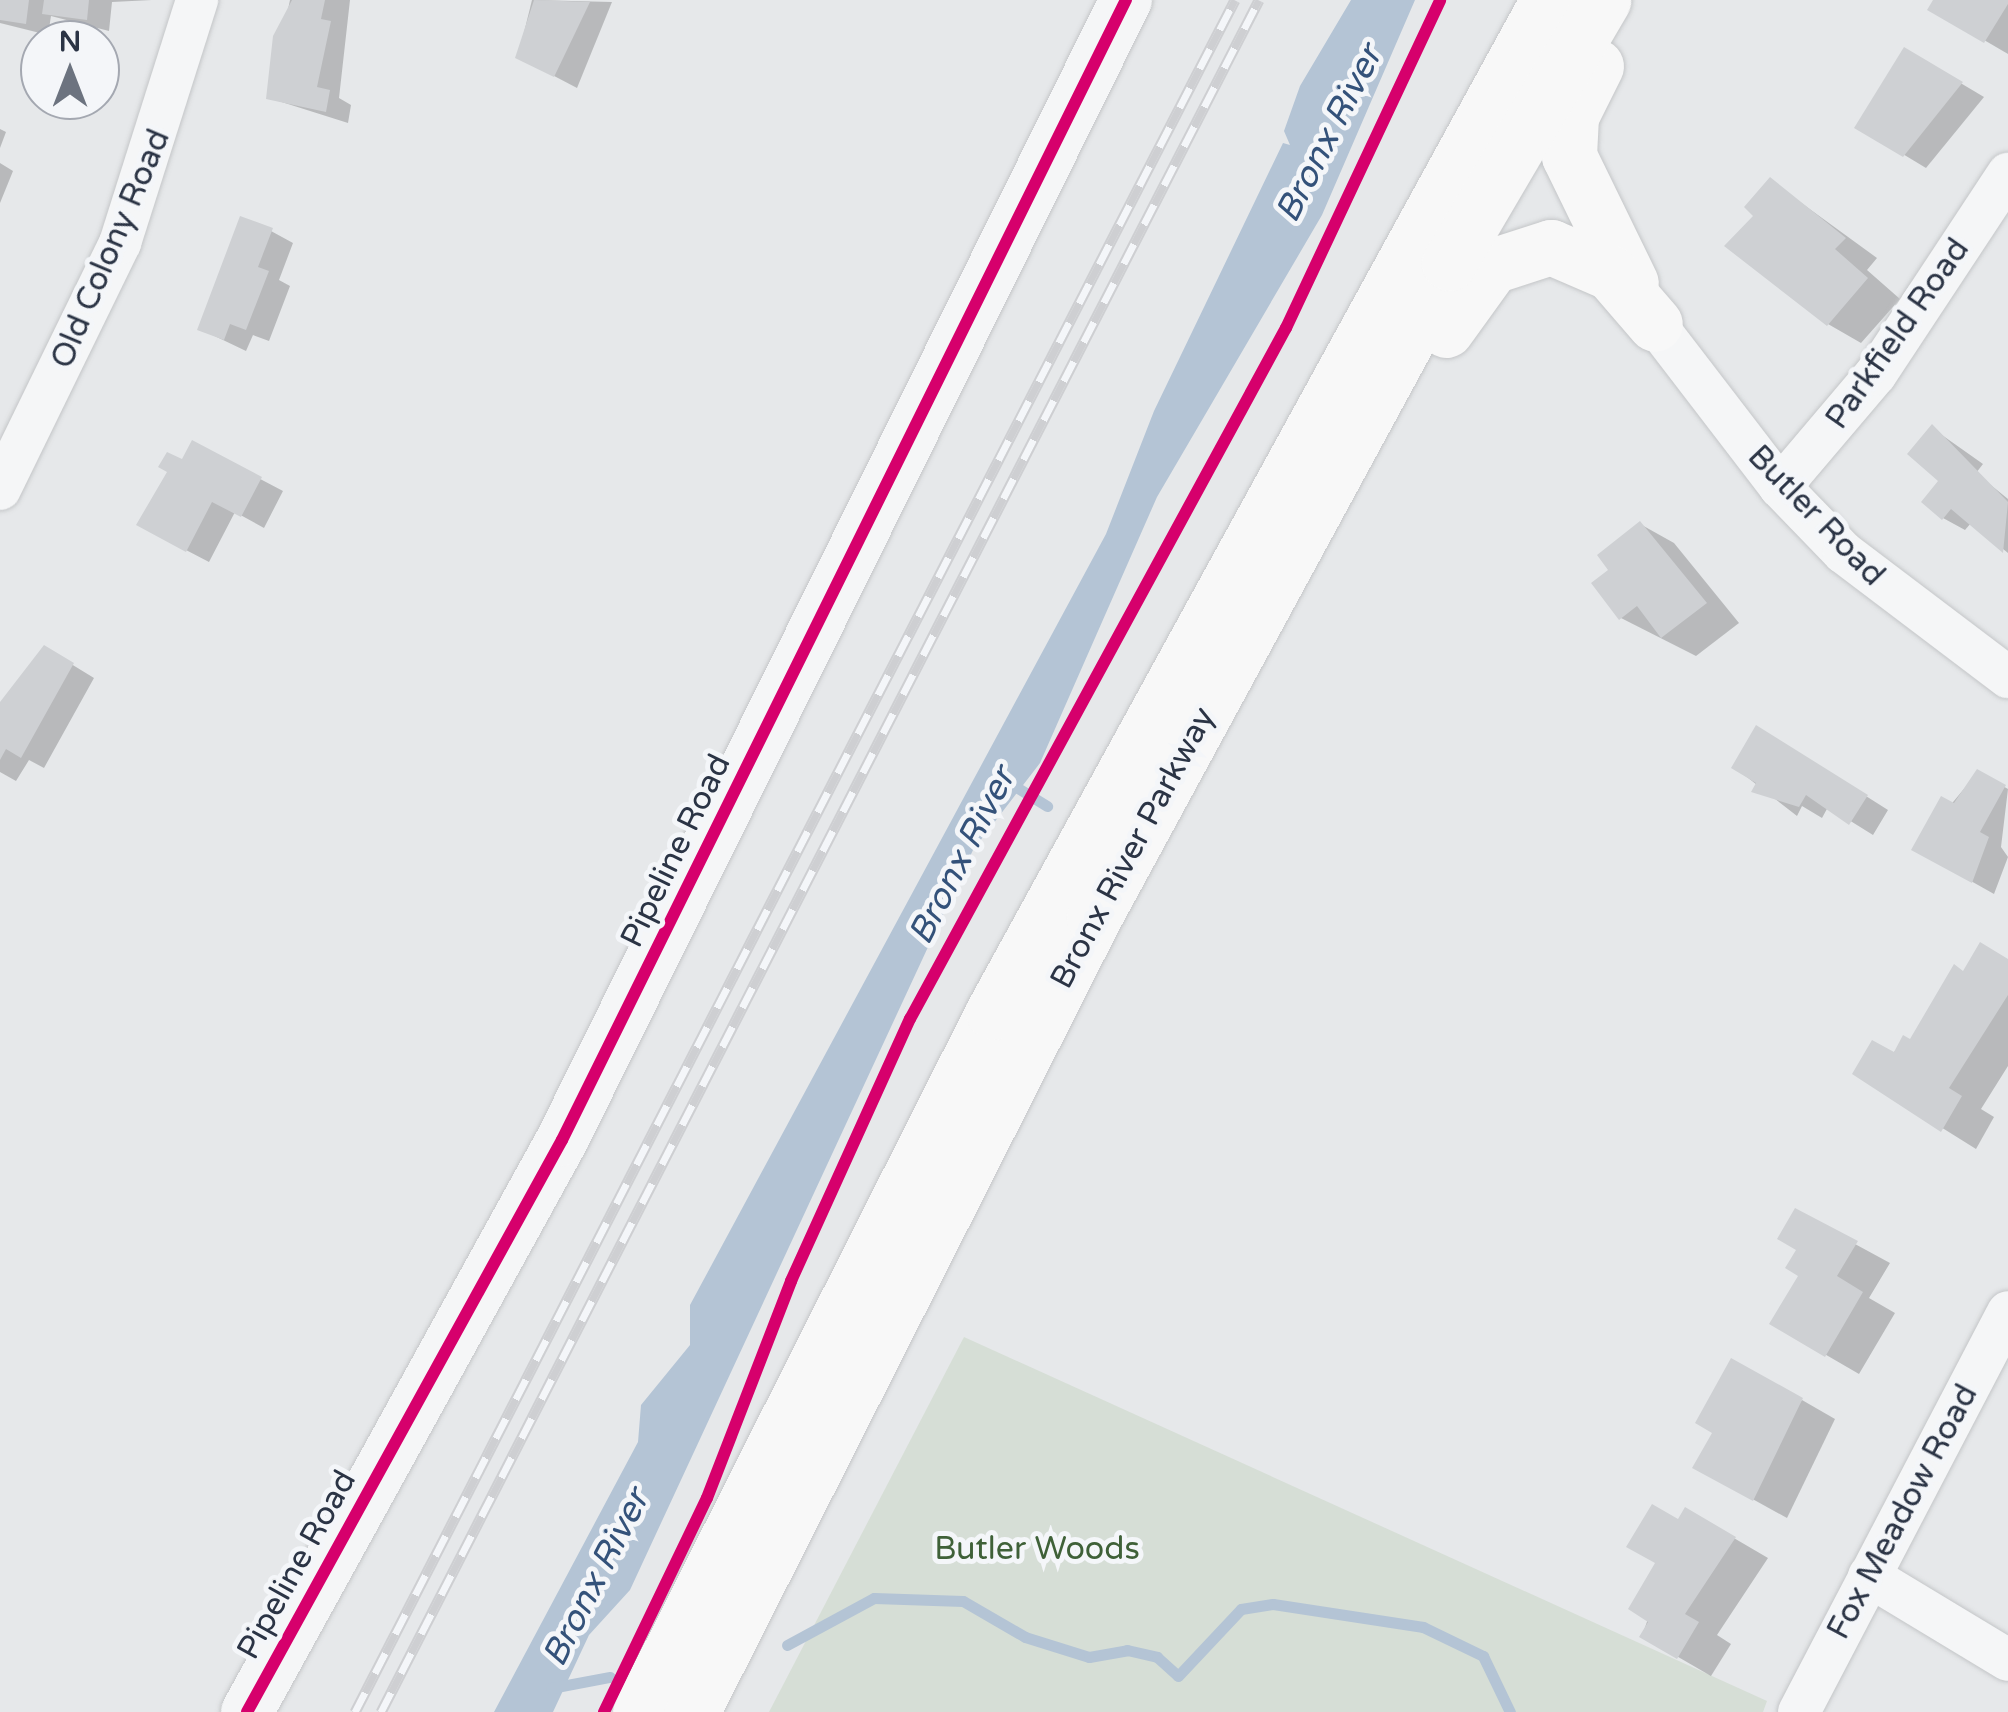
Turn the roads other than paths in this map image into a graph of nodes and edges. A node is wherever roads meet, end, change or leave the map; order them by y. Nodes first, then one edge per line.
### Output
1 (197, 0) edge
2 (1126, 0) edge
3 (1548, 0) edge
4 (1602, 0) edge
5 (1638, 0) edge
6 (2008, 174) edge
7 (1655, 324) junction
8 (1780, 487) junction
9 (0, 490) edge
10 (1293, 552) junction
11 (2008, 676) edge
12 (2008, 1312) edge
13 (1869, 1576) junction
14 (2008, 1660) edge
15 (246, 1712) edge
16 (640, 1712) edge
17 (692, 1712) edge
18 (1799, 1712) edge

1 - 9 street, Old Colony Road
2 - 15 street, Pipeline Road
3 - 16 highway, Bronx River Parkway
4 - 10 highway, Bronx River Parkway
5 - 7 highway
6 - 8 street, Parkfield Road
7 - 8 street, Butler Road
7 - 10 highway
8 - 11 street, Butler Road
10 - 17 highway, Bronx River Parkway
12 - 13 street, Fox Meadow Road
13 - 14 street
13 - 18 street, Fox Meadow Road

